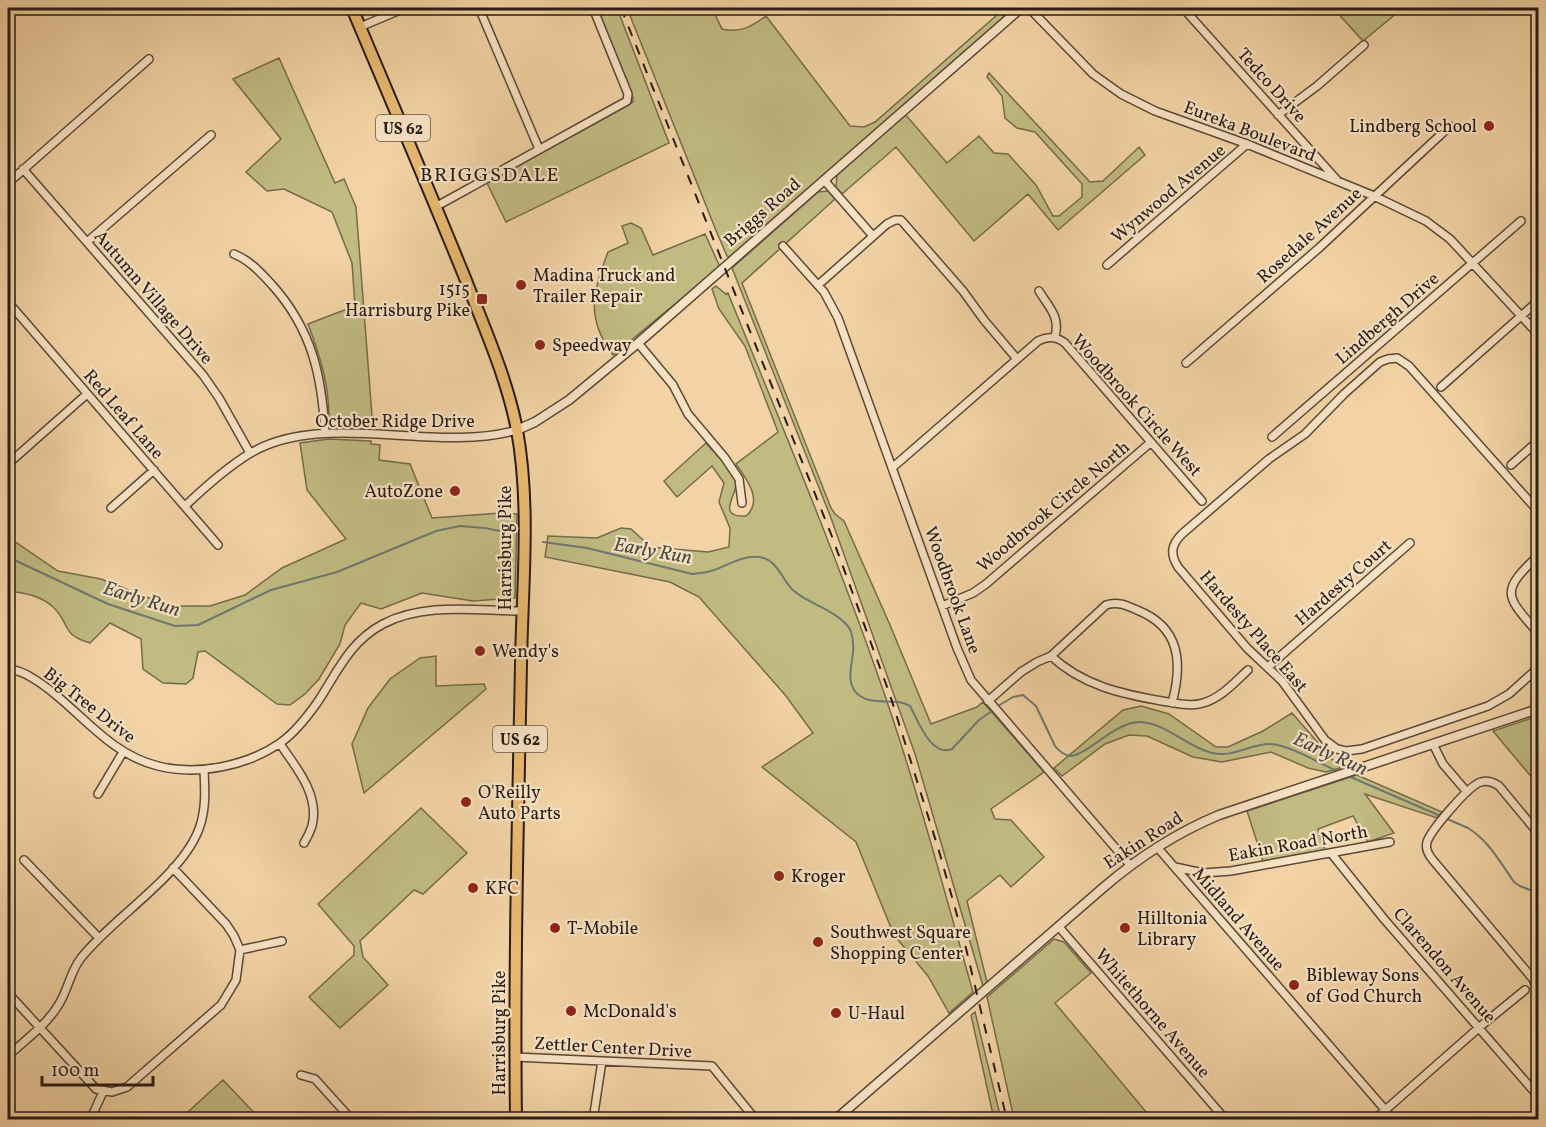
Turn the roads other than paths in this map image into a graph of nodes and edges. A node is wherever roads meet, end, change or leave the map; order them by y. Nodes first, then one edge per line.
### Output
1 (352, 8) edge
2 (405, 8) edge
3 (479, 8) edge
4 (593, 8) edge
5 (1021, 8) edge
6 (1029, 8) edge
7 (1183, 8) edge
8 (360, 27) junction
9 (1364, 45) dead end
10 (149, 59) dead end
11 (1278, 116) junction
12 (1450, 126) dead end
13 (211, 135) dead end
14 (1247, 144) junction
15 (538, 149) junction
16 (23, 169) junction
17 (824, 180) junction
18 (1339, 182) junction
19 (8, 183) edge
20 (1374, 196) junction
21 (437, 206) junction
22 (1521, 220) dead end
23 (873, 236) junction
24 (87, 242) junction
25 (783, 246) dead end
26 (234, 254) dead end
27 (1473, 262) junction
28 (1107, 265) dead end
29 (818, 285) junction
30 (1039, 291) dead end
31 (1539, 301) edge
32 (8, 302) edge
33 (1521, 316) junction
34 (1539, 334) edge
35 (1055, 338) junction
36 (638, 343) junction
37 (1017, 359) junction
38 (1186, 363) dead end
39 (1441, 387) dead end
40 (87, 394) junction
41 (517, 430) junction
42 (325, 433) junction
43 (1272, 437) dead end
44 (1539, 441) edge
45 (1150, 443) junction
46 (250, 453) junction
47 (8, 464) edge
48 (1511, 465) dead end
49 (892, 468) junction
50 (154, 470) junction
51 (1202, 501) dead end
52 (742, 503) dead end
53 (185, 506) junction
54 (111, 508) dead end
55 (1539, 511) edge
56 (1410, 543) dead end
57 (218, 545) dead end
58 (1539, 556) edge
59 (942, 606) junction
60 (522, 611) junction
61 (1539, 633) edge
62 (1051, 656) junction
63 (1268, 667) junction
64 (8, 668) edge
65 (1539, 668) edge
66 (1248, 670) dead end
67 (1172, 703) junction
68 (992, 706) junction
69 (1539, 709) edge
70 (280, 744) junction
71 (1433, 744) junction
72 (123, 752) junction
73 (204, 771) junction
74 (1467, 792) junction
75 (98, 794) dead end
76 (1539, 832) edge
77 (1390, 842) dead end
78 (304, 843) dead end
79 (1157, 847) junction
80 (1331, 853) junction
81 (24, 860) dead end
82 (1130, 865) junction
83 (1175, 867) junction
84 (173, 868) junction
85 (1059, 927) junction
86 (99, 938) junction
87 (282, 941) dead end
88 (240, 950) junction
89 (1536, 979) edge
90 (1525, 990) dead end
91 (1539, 991) edge
92 (8, 993) edge
93 (1480, 1027) junction
94 (39, 1028) junction
95 (8, 1056) edge
96 (515, 1057) junction
97 (602, 1061) junction
98 (301, 1075) dead end
99 (103, 1092) junction
100 (1539, 1096) edge
101 (1386, 1110) junction
102 (90, 1119) edge
103 (352, 1119) edge
104 (516, 1119) edge
105 (593, 1119) edge
106 (756, 1119) edge
107 (835, 1119) edge
108 (1226, 1119) edge
109 (1374, 1119) edge
110 (1394, 1119) edge

1 - 8 main road, Harrisburg Pike / US 62
2 - 8 street
3 - 15 street
4 - 15 street
5 - 17 street, Briggs Road
6 - 14 street, Eureka Boulevard
7 - 11 street, Tedco Drive
8 - 21 main road, Harrisburg Pike / US 62
9 - 11 street
10 - 16 street
11 - 18 street, Tedco Drive
12 - 20 street, Rosedale Avenue
13 - 24 street
14 - 18 street, Eureka Boulevard
14 - 28 street, Wynwood Avenue
15 - 21 street
16 - 19 street
16 - 24 street, Autumn Village Drive
17 - 23 street
17 - 36 street, Briggs Road
18 - 20 street, Eureka Boulevard
20 - 27 street, Eureka Boulevard
20 - 38 street, Rosedale Avenue
21 - 41 main road, Harrisburg Pike / US 62
22 - 27 street, Lindbergh Drive
23 - 29 street
23 - 37 street
24 - 46 street, Autumn Village Drive
25 - 29 street, Woodbrook Lane
26 - 42 street
27 - 33 street, Eureka Boulevard
27 - 43 street, Lindbergh Drive
29 - 49 street, Woodbrook Lane
30 - 35 street
31 - 33 street
32 - 40 street, Red Leaf Lane
33 - 34 street, Eureka Boulevard
33 - 39 street
35 - 37 street, Woodbrook Circle West
35 - 45 street, Woodbrook Circle West
36 - 41 street, Briggs Road
36 - 52 street
37 - 49 street, Woodbrook Circle West
40 - 47 street
40 - 50 street, Red Leaf Lane
41 - 42 street, October Ridge Drive
41 - 60 main road, Harrisburg Pike / US 62
42 - 46 street, October Ridge Drive
44 - 48 street
45 - 51 street, Woodbrook Circle West
45 - 59 street, Woodbrook Circle North
46 - 53 street, October Ridge Drive
49 - 59 street, Woodbrook Lane
50 - 53 street, Red Leaf Lane
50 - 54 street
53 - 57 street, Red Leaf Lane
55 - 63 street, Hardesty Place East
56 - 63 street, Hardesty Court
58 - 61 street
59 - 68 street, Woodbrook Lane
60 - 70 street, Big Tree Drive
60 - 96 main road, Harrisburg Pike / US 62
62 - 67 street
62 - 67 street
62 - 68 street
63 - 65 street, Hardesty Place East
64 - 72 street, Big Tree Drive
66 - 67 street
68 - 82 street, Woodbrook Lane
69 - 71 street, Eakin Road
70 - 73 street, Big Tree Drive
70 - 78 street
71 - 74 street
71 - 79 street, Eakin Road
72 - 73 street, Big Tree Drive
72 - 75 street
73 - 84 street
74 - 76 street
74 - 89 street
77 - 80 street, Eakin Road North
79 - 82 street, Eakin Road
79 - 83 street, Midland Avenue
80 - 83 street, Eakin Road North
80 - 93 street, Clarendon Avenue
81 - 86 street
82 - 85 street, Eakin Road
83 - 101 street, Midland Avenue
84 - 86 street
84 - 88 street
85 - 107 street, Eakin Road
85 - 108 street, Whitethorne Avenue
86 - 94 street
87 - 88 street
88 - 99 street
89 - 91 street
90 - 93 street
92 - 94 street
93 - 100 street, Clarendon Avenue
93 - 101 street
94 - 95 street
94 - 99 street
96 - 97 street, Zettler Center Drive
96 - 104 main road, Harrisburg Pike / US 62
97 - 105 street
97 - 106 street, Zettler Center Drive
98 - 103 street
99 - 102 street
101 - 109 street
101 - 110 street, Midland Avenue

